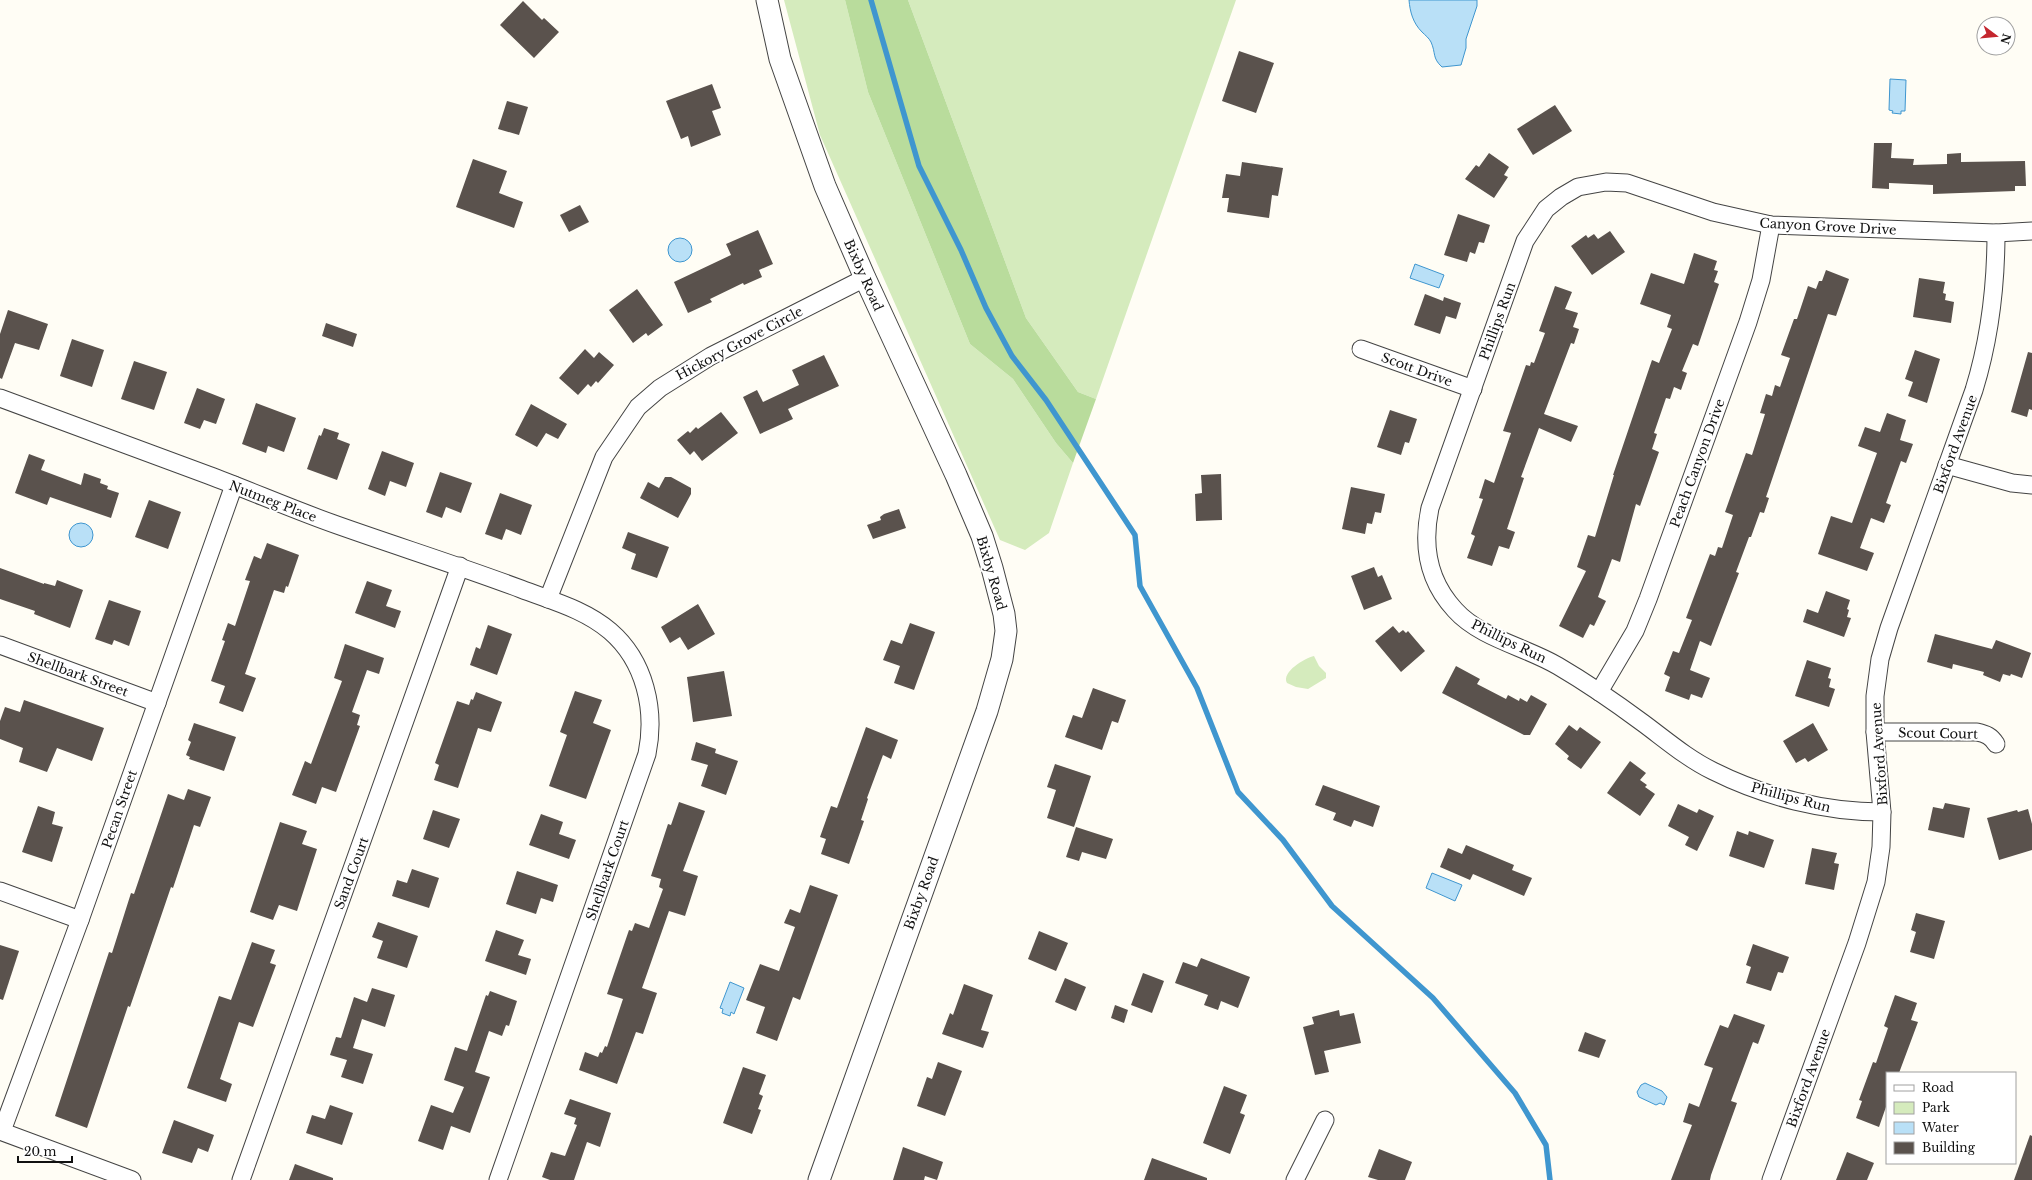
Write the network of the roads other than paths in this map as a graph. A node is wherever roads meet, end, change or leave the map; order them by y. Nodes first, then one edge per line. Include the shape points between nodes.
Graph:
1 (767, 0) edge
2 (1606, 182) joint
3 (1771, 225) junction
4 (2032, 231) edge
5 (1996, 233) junction
6 (865, 278) junction
7 (1361, 349) dead end
8 (1473, 389) junction
9 (0, 398) edge
10 (1947, 464) junction
11 (234, 485) junction
12 (2032, 485) edge
13 (460, 566) junction
14 (548, 599) junction
15 (0, 645) edge
16 (1599, 692) junction
17 (157, 703) junction
18 (1875, 732) junction
19 (1996, 744) dead end
20 (1882, 812) junction
21 (0, 891) edge
22 (80, 920) junction
23 (1325, 1120) dead end
24 (1, 1131) edge
25 (132, 1180) edge
26 (241, 1180) edge
27 (498, 1180) edge
28 (819, 1180) edge
29 (1296, 1180) edge
30 (1771, 1180) edge

1 - 6 street, Bixby Road via 780,59 808,142
2 - 3 street, Canyon Grove Drive via 1627,184 1713,212
2 - 8 street, Phillips Run via 1578,188 1561,196 1535,223 1525,241
3 - 5 street, Canyon Grove Drive
3 - 16 street, Peach Canyon Drive via 1761,280 1748,322 1648,599 1635,631
4 - 5 street, Canyon Grove Drive
5 - 10 street, Bixford Avenue via 1995,287 1986,346 1974,390
6 - 14 street, Hickory Grove Circle via 694,365 660,388 638,408 604,457
6 - 28 street, Bixby Road via 982,536 1001,599 1005,638 1002,659 987,711
7 - 8 street, Scott Drive
8 - 16 street, Phillips Run via 1430,508 1426,545 1435,579 1453,609 1462,617 1481,630 1558,665
9 - 11 street, Nutmeg Place
10 - 12 street via 2012,483
10 - 18 street, Bixford Avenue via 1880,659 1875,696
11 - 13 street, Nutmeg Place via 336,525
11 - 17 street, Pecan Street
13 - 14 street, Nutmeg Place
13 - 26 street, Sand Court
14 - 27 street, Shellbark Court via 586,615 622,644 644,682 651,721 650,740 644,767
15 - 17 street, Shellbark Street
16 - 20 street, Phillips Run via 1681,751 1713,771 1741,783 1821,807 1852,812
17 - 22 street, Pecan Street
18 - 19 street, Scout Court via 1977,732 1987,734
18 - 20 street, Bixford Avenue
20 - 30 street, Bixford Avenue via 1880,860 1870,904
21 - 22 street
22 - 24 street, Pecan Street
23 - 29 street
24 - 25 street

